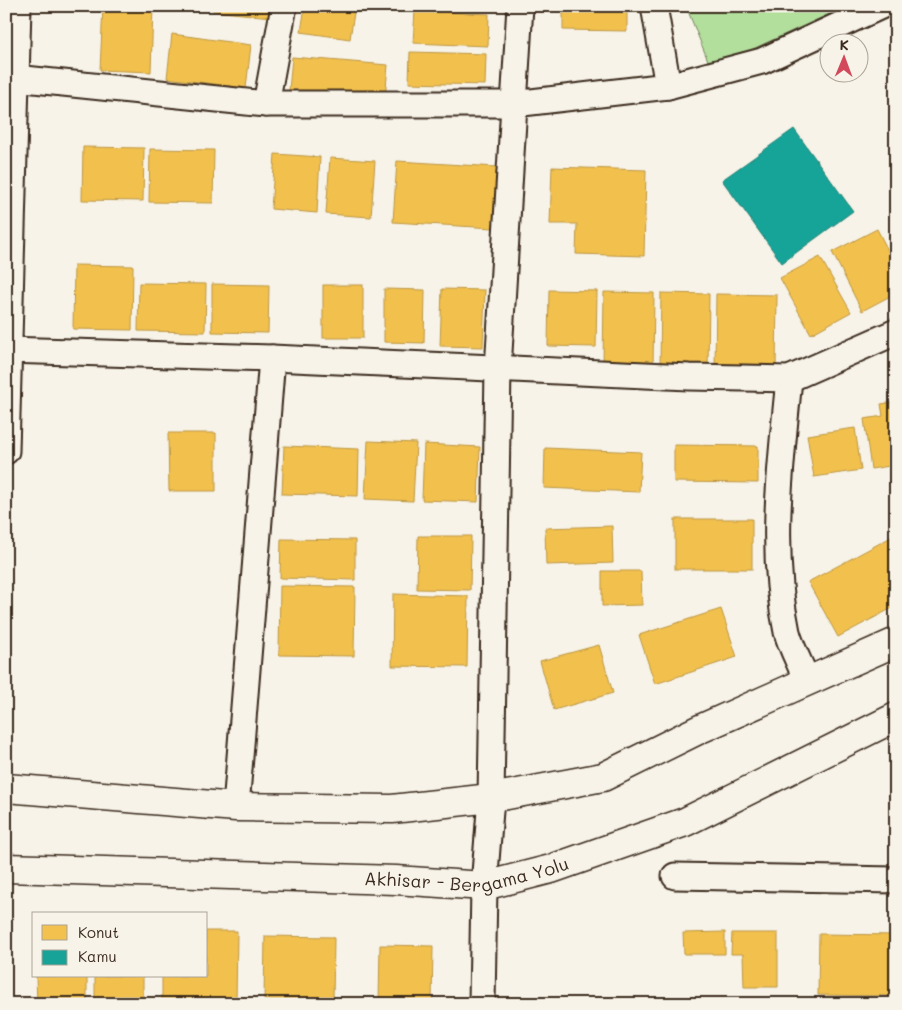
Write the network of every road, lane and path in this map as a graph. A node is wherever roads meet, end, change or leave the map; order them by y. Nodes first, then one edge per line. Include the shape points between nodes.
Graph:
1 (18, 6) edge
2 (284, 6) edge
3 (520, 6) edge
4 (654, 6) edge
5 (882, 6) edge
6 (15, 78) junction
7 (668, 86) junction
8 (266, 104) junction
9 (514, 104) junction
10 (896, 332) edge
11 (7, 350) edge
12 (272, 358) junction
13 (498, 369) junction
14 (789, 379) junction
15 (6, 451) edge
16 (896, 642) edge
17 (807, 681) junction
18 (896, 716) edge
19 (6, 788) edge
20 (491, 798) junction
21 (236, 807) junction
22 (6, 868) edge
23 (675, 876) dead end
24 (896, 880) edge
25 (484, 886) junction
26 (482, 1004) edge

1 - 6 street
2 - 8 street
3 - 9 street
4 - 7 street
5 - 7 street via 762,61
6 - 8 street
6 - 11 street
7 - 9 street
8 - 9 street
9 - 13 street
10 - 14 street
11 - 12 street
11 - 15 street
12 - 13 street
12 - 21 street
13 - 14 street
13 - 20 street
14 - 17 street via 776,514 779,568 787,634
16 - 17 main road
17 - 20 main road via 603,777
18 - 25 main road, Akhisar - Bergama Yolu via 685,822 552,869
19 - 21 main road
20 - 21 main road via 392,809
20 - 25 street
22 - 25 main road, Akhisar - Bergama Yolu via 396,880
23 - 24 street
25 - 26 street

